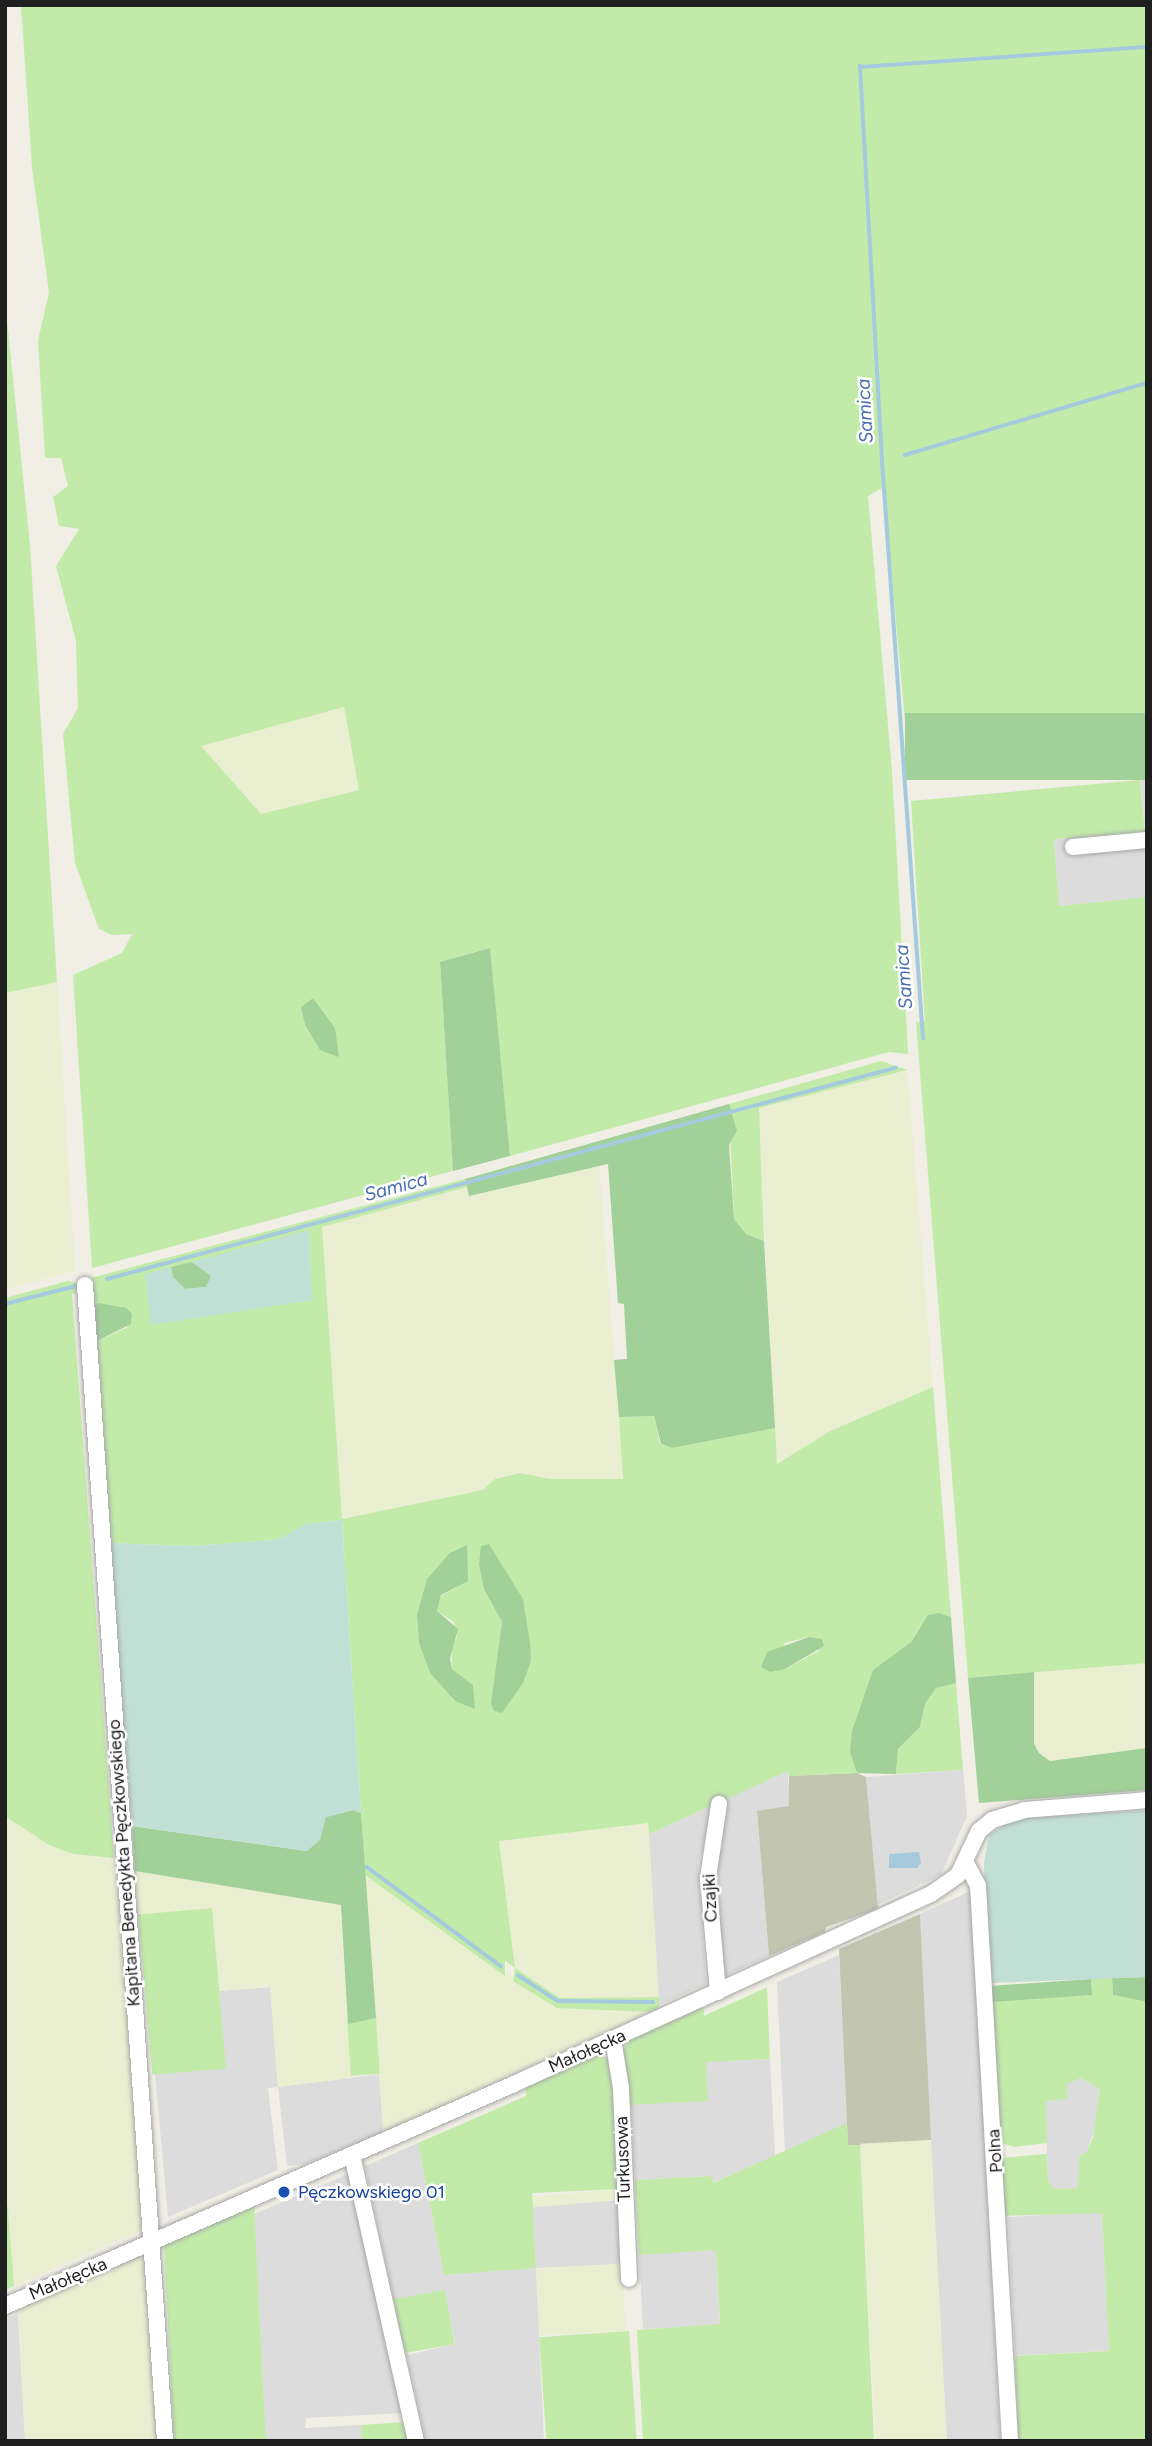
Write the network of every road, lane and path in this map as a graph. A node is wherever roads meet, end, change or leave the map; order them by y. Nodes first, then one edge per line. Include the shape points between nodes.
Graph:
1 (1147, 840) edge
2 (1073, 847) dead end
3 (85, 1285) dead end
4 (1147, 1800) edge
5 (719, 1804) dead end
6 (966, 1863) junction
7 (718, 1992) junction
8 (613, 2039) junction
9 (352, 2155) junction
10 (154, 2241) junction
11 (629, 2279) dead end
12 (5, 2306) edge
13 (165, 2441) edge
14 (416, 2441) edge
15 (1010, 2441) edge

1 - 2 street
3 - 10 street, Kapitana Benedykta Pęczkowskiego
4 - 6 street, Małołęcka via 1024,1810 1002,1816 979,1831
5 - 7 street, Czajki via 708,1878
6 - 7 street, Małołęcka via 953,1881 930,1894
6 - 15 street, Polna via 978,1886
7 - 8 street, Małołęcka
8 - 9 street, Małołęcka
8 - 11 street, Turkusowa via 621,2088
9 - 10 street, Małołęcka
9 - 14 street
10 - 12 street, Małołęcka
10 - 13 street, Kapitana Benedykta Pęczkowskiego

